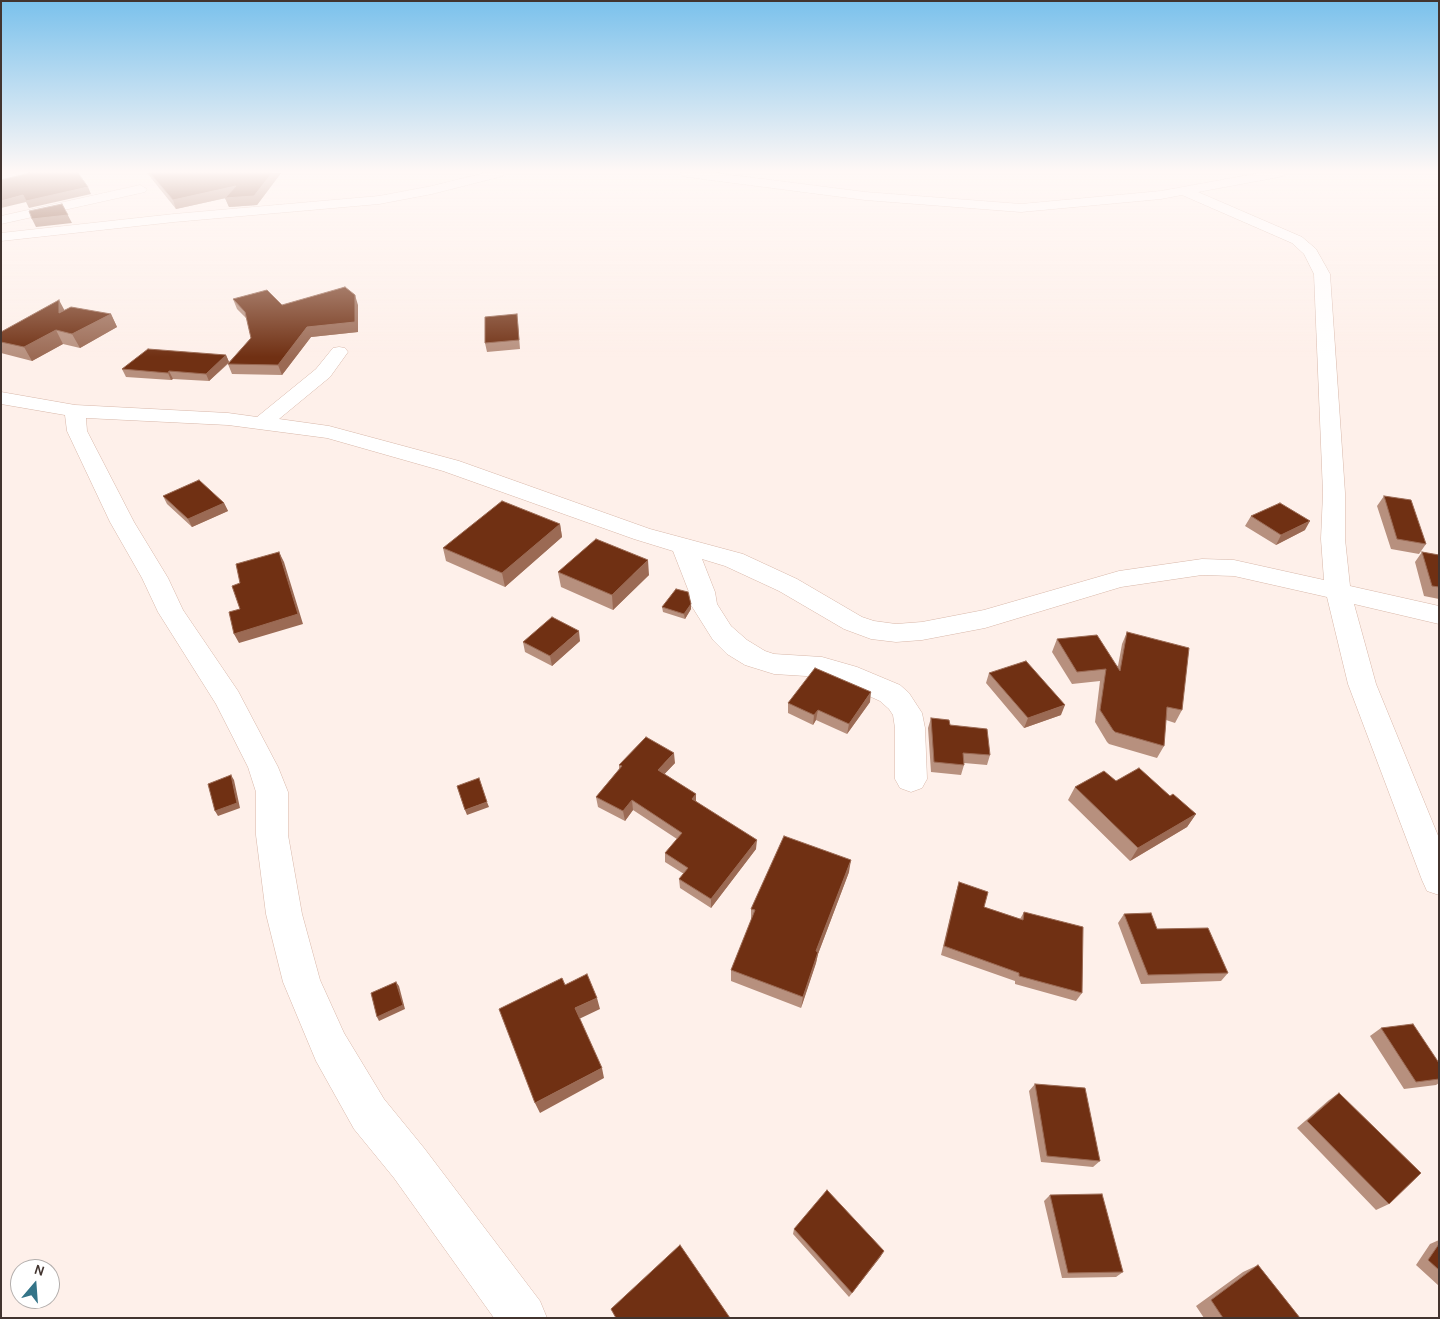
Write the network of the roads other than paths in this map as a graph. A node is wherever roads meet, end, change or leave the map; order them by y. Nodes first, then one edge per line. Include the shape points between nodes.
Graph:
1 (23, 235) edge
2 (1284, 235) edge
3 (1, 237) edge
4 (339, 352) dead end
5 (1, 398) edge
6 (75, 411) junction
7 (262, 423) junction
8 (682, 544) junction
9 (1338, 591) junction
10 (1439, 615) edge
11 (910, 779) dead end
12 (1439, 880) edge
13 (523, 1318) edge

1 - 3 street
2 - 9 street via 1311,252 1322,274
4 - 7 street via 323,373
5 - 6 street
6 - 7 street
6 - 13 street via 77,432 122,522 156,578 171,612 228,699 263,767 272,792 272,835 284,914 302,982 330,1048 369,1114
7 - 8 street via 329,432 451,466 642,534
8 - 9 street via 757,569 853,623 896,634 985,619 1119,579 1202,567 1234,568
8 - 11 street via 692,563 704,605 722,633 737,647 774,664 822,667 847,674 890,693 900,701 910,728
9 - 10 street
9 - 12 street via 1362,684

